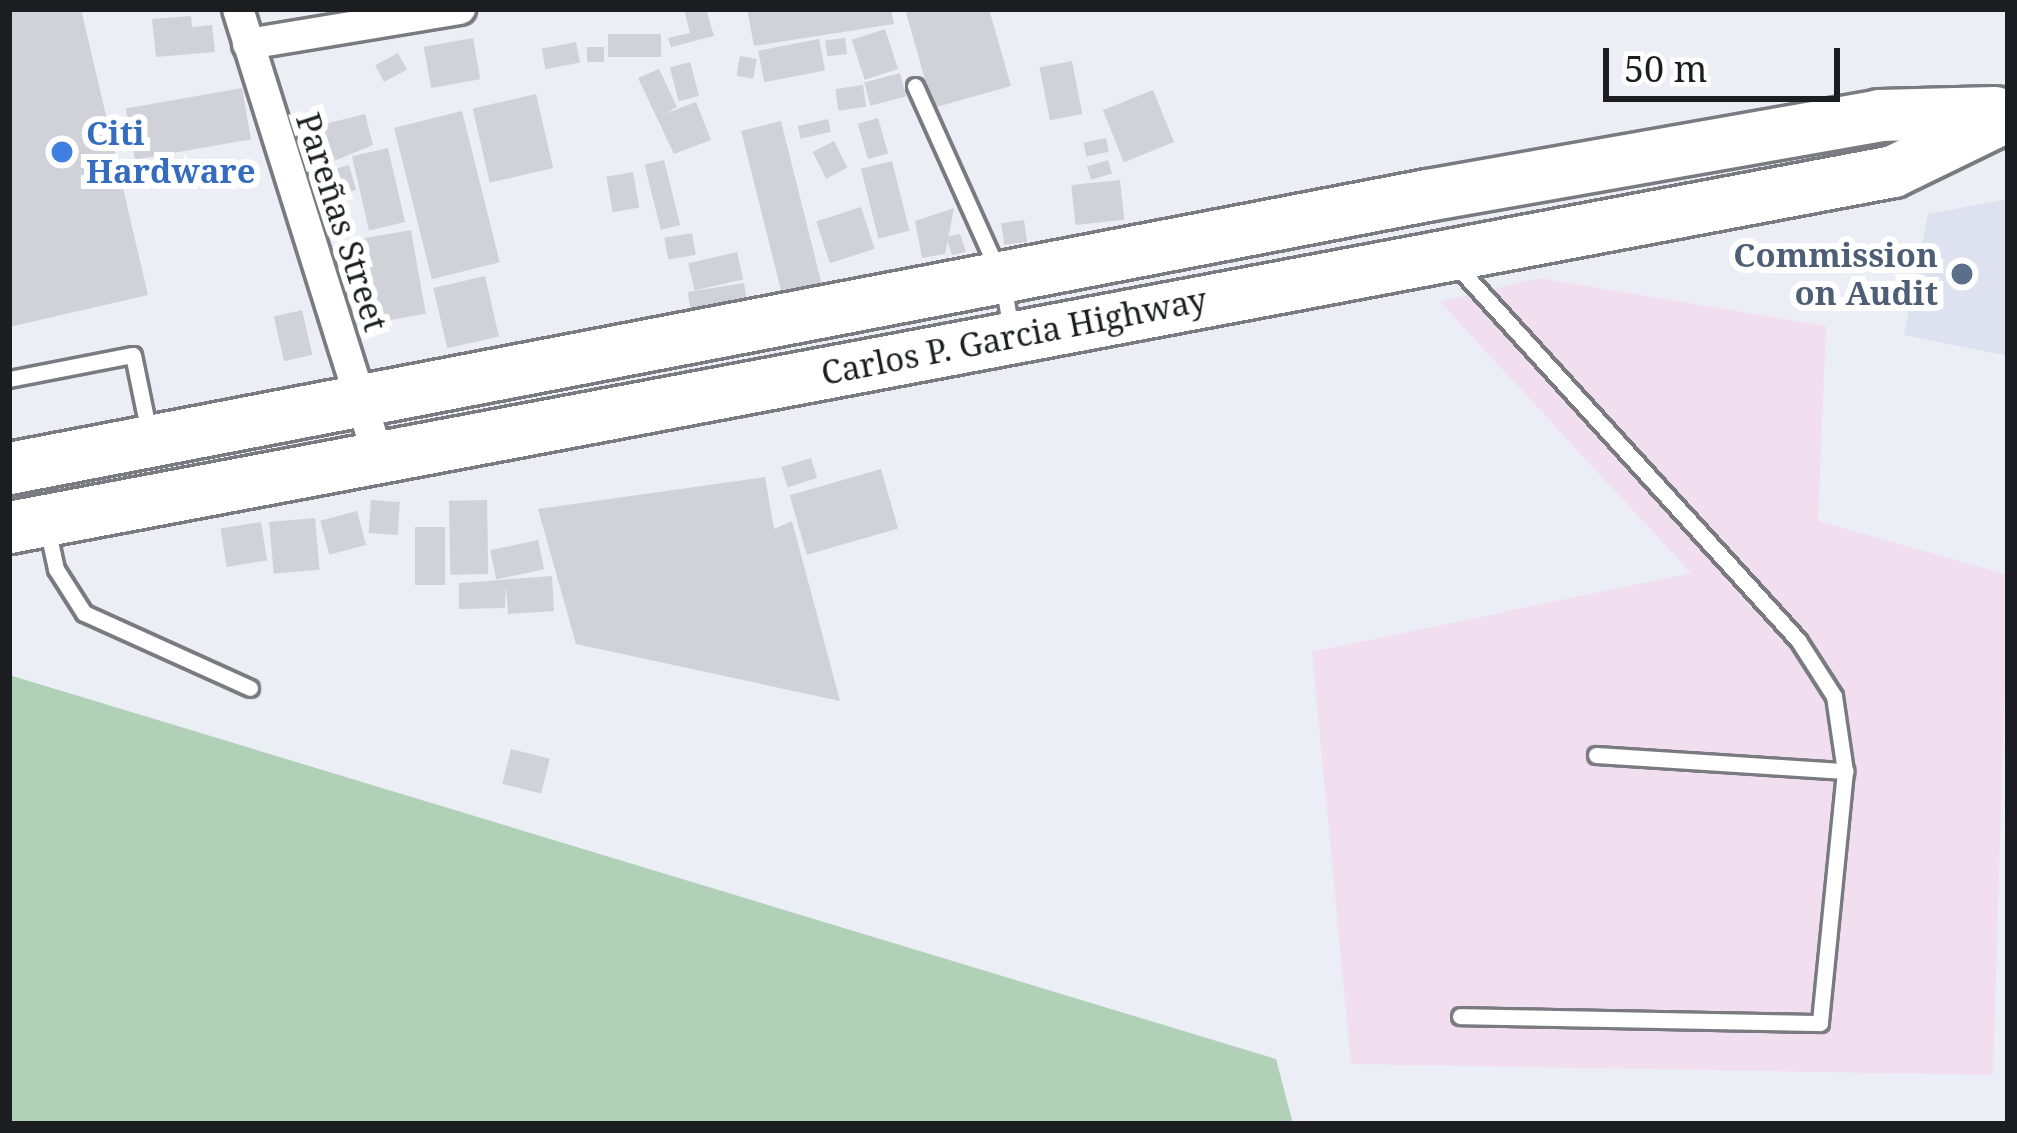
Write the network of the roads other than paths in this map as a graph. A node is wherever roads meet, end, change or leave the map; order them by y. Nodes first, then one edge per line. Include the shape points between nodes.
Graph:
1 (238, 9) edge
2 (460, 9) edge
3 (248, 44) junction
4 (916, 86) dead end
5 (2008, 113) edge
6 (1445, 255) junction
7 (1003, 282) junction
8 (755, 325) junction
9 (1012, 334) junction
10 (598, 355) junction
11 (9, 379) edge
12 (767, 383) junction
13 (361, 401) junction
14 (610, 413) junction
15 (150, 441) junction
16 (378, 457) junction
17 (9, 469) edge
18 (27, 524) edge
19 (250, 688) dead end
20 (1596, 754) dead end
21 (1845, 771) junction
22 (1460, 1016) dead end

1 - 3 street, Pareñas Street
2 - 3 street
3 - 13 street, Pareñas Street
4 - 7 lane
5 - 6 highway, Carlos P. Garcia Highway via 1893,170
5 - 7 highway, Carlos P. Garcia Highway via 1879,115
6 - 9 highway, Carlos P. Garcia Highway
6 - 21 lane via 1798,640 1834,696
7 - 8 highway, Carlos P. Garcia Highway
7 - 9 lane
8 - 10 highway, Carlos P. Garcia Highway
8 - 12 highway
9 - 12 highway, Carlos P. Garcia Highway
10 - 13 highway, Carlos P. Garcia Highway
10 - 14 highway
11 - 15 lane via 133,355
12 - 14 highway, Carlos P. Garcia Highway
13 - 15 highway, Carlos P. Garcia Highway
13 - 16 street, Pareñas Street
14 - 16 highway, Carlos P. Garcia Highway
15 - 17 highway, Carlos P. Garcia Highway
16 - 18 highway, Carlos P. Garcia Highway
18 - 19 lane via 84,613
20 - 21 lane
21 - 22 lane via 1820,1023

